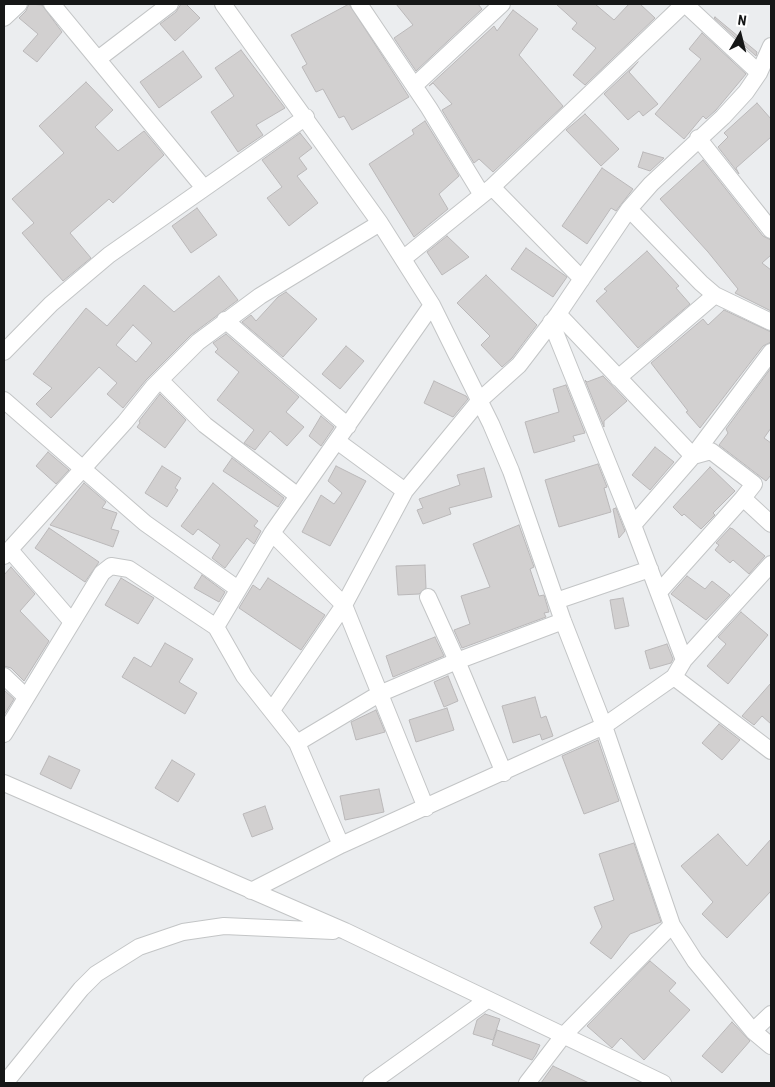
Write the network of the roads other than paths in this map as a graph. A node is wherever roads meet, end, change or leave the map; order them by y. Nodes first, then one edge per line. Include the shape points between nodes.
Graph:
1 (19, 4) edge
2 (52, 4) edge
3 (170, 4) edge
4 (223, 4) edge
5 (359, 4) edge
6 (502, 4) edge
7 (685, 4) edge
8 (4, 18) edge
9 (771, 46) edge
10 (98, 59) junction
11 (759, 72) junction
12 (414, 86) junction
13 (306, 117) junction
14 (698, 138) junction
15 (204, 188) junction
16 (487, 191) junction
17 (629, 209) junction
18 (380, 223) junction
19 (771, 230) edge
20 (404, 258) junction
21 (582, 279) junction
22 (715, 295) junction
23 (432, 305) junction
24 (555, 318) junction
25 (225, 320) junction
26 (771, 322) edge
27 (4, 352) edge
28 (771, 352) edge
29 (618, 378) junction
30 (160, 380) junction
31 (4, 400) edge
32 (480, 400) junction
33 (348, 426) junction
34 (337, 441) junction
35 (693, 456) junction
36 (82, 470) junction
37 (405, 491) junction
38 (298, 496) junction
39 (742, 498) junction
40 (771, 524) edge
41 (633, 525) junction
42 (272, 533) junction
43 (7, 553) edge
44 (771, 564) edge
45 (650, 569) junction
46 (238, 589) junction
47 (659, 592) junction
48 (428, 597) dead end
49 (556, 602) junction
50 (344, 605) junction
51 (563, 621) junction
52 (72, 622) junction
53 (216, 627) junction
54 (684, 660) junction
55 (457, 661) junction
56 (4, 676) edge
57 (674, 677) junction
58 (379, 694) junction
59 (26, 697) junction
60 (272, 710) junction
61 (604, 726) junction
62 (4, 734) edge
63 (298, 743) junction
64 (771, 751) edge
65 (504, 773) junction
66 (4, 782) edge
67 (426, 808) junction
68 (341, 845) junction
69 (251, 891) junction
70 (672, 925) junction
71 (345, 931) junction
72 (487, 1000) junction
73 (771, 1014) edge
74 (753, 1031) junction
75 (563, 1036) junction
76 (771, 1046) edge
77 (5, 1083) edge
78 (371, 1083) edge
79 (527, 1083) edge
80 (662, 1083) edge

1 - 8 street
2 - 10 street
3 - 10 street
4 - 13 street
5 - 12 street
6 - 12 street
7 - 11 street
7 - 16 street
9 - 11 street
10 - 15 street
11 - 14 street via 735,104
12 - 16 street
13 - 15 street
13 - 18 street
14 - 17 street
14 - 19 street
15 - 27 street via 68,288
16 - 20 street
16 - 21 street
17 - 21 street
17 - 22 street
18 - 20 street
18 - 25 street
20 - 23 street
21 - 24 street
22 - 26 street
22 - 29 street
23 - 32 street
23 - 33 street
24 - 29 street
24 - 32 street via 519,365
24 - 41 street
25 - 30 street via 179,359
25 - 33 street
28 - 35 street
29 - 35 street
30 - 36 street
30 - 38 street via 205,425
31 - 36 street
32 - 37 street
32 - 49 street via 510,471
33 - 34 street
34 - 37 street
34 - 38 street
35 - 39 street via 710,451 754,484
35 - 41 street
36 - 43 street
36 - 46 street via 145,523
37 - 50 street
38 - 42 street
39 - 40 street
39 - 47 street
41 - 45 street
42 - 46 street
42 - 50 street
43 - 52 street
44 - 54 street
45 - 47 street
45 - 49 street
46 - 53 street
47 - 54 street
48 - 55 street
49 - 51 street
50 - 58 street
50 - 60 street
51 - 55 street
51 - 61 street
52 - 53 street via 102,573 106,568 115,566 135,571
52 - 59 street
53 - 60 street via 244,676
54 - 57 street
55 - 58 street
55 - 65 street
56 - 59 street
57 - 61 street
57 - 64 street
58 - 63 street
58 - 67 street
59 - 62 street
60 - 63 street
61 - 65 street
61 - 70 street
63 - 68 street
65 - 67 street
66 - 69 street
67 - 68 street
68 - 69 street
69 - 71 street
70 - 74 street via 695,961
70 - 75 street
71 - 72 street
71 - 77 street via 224,926 183,932 139,947 103,969 81,989
72 - 75 street
72 - 78 street
73 - 74 street
74 - 76 street
75 - 79 street
75 - 80 street

